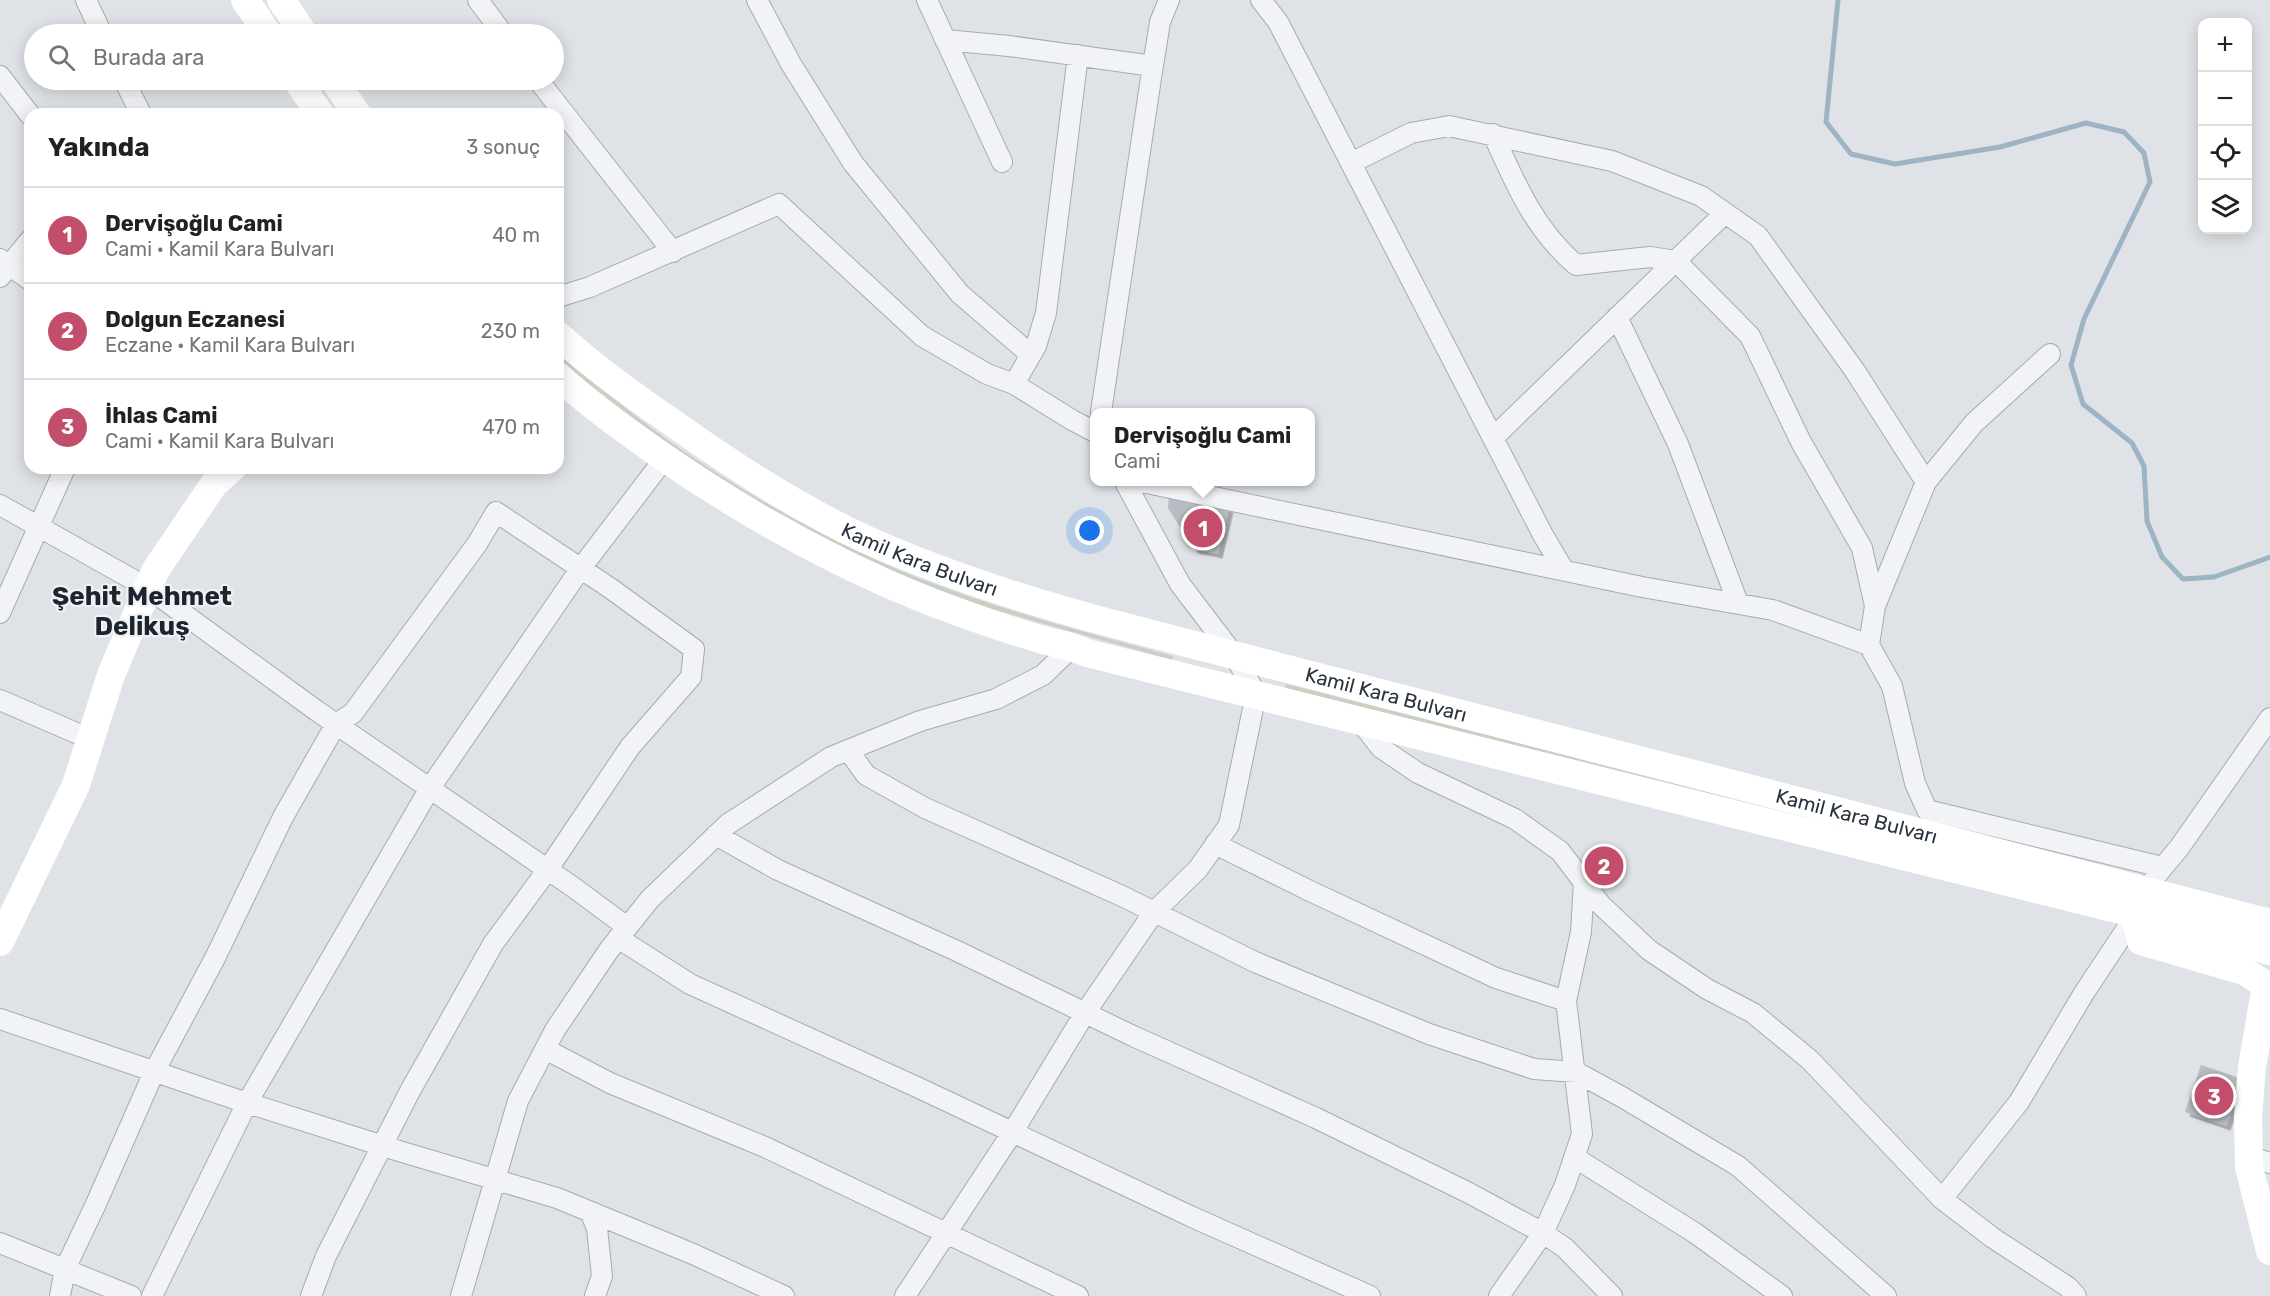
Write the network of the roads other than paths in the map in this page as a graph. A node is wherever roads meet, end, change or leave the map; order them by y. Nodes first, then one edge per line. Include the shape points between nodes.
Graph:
1 (86, 0) edge
2 (245, 0) edge
3 (281, 0) edge
4 (478, 0) edge
5 (757, 0) edge
6 (927, 0) edge
7 (1169, 0) edge
8 (1261, 0) edge
9 (97, 24) edge
10 (261, 24) edge
11 (297, 24) edge
12 (496, 24) edge
13 (945, 40) junction
14 (1078, 56) junction
15 (1153, 66) junction
16 (0, 76) edge
17 (129, 90) edge
18 (304, 90) edge
19 (341, 90) edge
20 (546, 90) edge
21 (25, 108) edge
22 (138, 108) edge
23 (316, 108) edge
24 (353, 108) edge
25 (560, 108) edge
26 (564, 113) edge
27 (1493, 134) junction
28 (1002, 162) dead end
29 (1351, 164) junction
30 (1725, 213) junction
31 (24, 246) edge
32 (673, 252) junction
33 (1676, 261) junction
34 (3, 267) edge
35 (24, 277) edge
36 (564, 295) edge
37 (1617, 317) junction
38 (564, 340) edge
39 (1030, 354) junction
40 (2050, 354) dead end
41 (564, 381) edge
42 (1014, 384) junction
43 (1102, 408) edge
44 (1090, 430) edge
45 (1493, 438) junction
46 (665, 458) junction
47 (62, 474) edge
48 (225, 474) edge
49 (1926, 482) junction
50 (1127, 486) edge
51 (1161, 486) edge
52 (0, 505) edge
53 (39, 527) junction
54 (581, 568) junction
55 (1563, 569) junction
56 (148, 588) junction
57 (1738, 603) junction
58 (1875, 606) junction
59 (0, 613) edge
60 (1869, 645) junction
61 (1073, 646) junction
62 (1234, 655) junction
63 (1256, 694) junction
64 (0, 700) edge
65 (2270, 718) edge
66 (1360, 721) junction
67 (336, 724) junction
68 (90, 739) junction
69 (848, 750) junction
70 (430, 788) junction
71 (716, 836) junction
72 (1215, 844) junction
73 (548, 869) junction
74 (1584, 882) junction
75 (2150, 888) junction
76 (1154, 912) junction
77 (2270, 923) edge
78 (2, 932) edge
79 (623, 933) junction
80 (2270, 951) edge
81 (1566, 1001) junction
82 (1085, 1013) junction
83 (0, 1019) edge
84 (545, 1049) junction
85 (154, 1072) junction
86 (1576, 1072) junction
87 (247, 1103) junction
88 (1011, 1133) junction
89 (383, 1146) junction
90 (1574, 1157) junction
91 (2259, 1160) edge
92 (496, 1180) junction
93 (1942, 1199) junction
94 (590, 1212) junction
95 (1543, 1233) junction
96 (946, 1234) junction
97 (0, 1243) edge
98 (2270, 1251) edge
99 (65, 1269) junction
100 (60, 1296) edge
101 (131, 1296) edge
102 (152, 1296) edge
103 (311, 1296) edge
104 (461, 1296) edge
105 (595, 1296) edge
106 (784, 1296) edge
107 (905, 1296) edge
108 (1078, 1296) edge
109 (1370, 1296) edge
110 (1499, 1296) edge
111 (1612, 1296) edge
112 (1782, 1296) edge
113 (1886, 1296) edge
114 (2076, 1296) edge

1 - 9 street
2 - 10 main road
3 - 11 main road
4 - 12 street
5 - 39 street via 791,64 853,163 960,294
6 - 13 street
7 - 15 street via 1160,22
8 - 29 street via 1278,22
13 - 14 street
13 - 28 street
14 - 15 street
14 - 39 street via 1046,314
15 - 43 street
16 - 21 street
17 - 22 street
18 - 23 main road
19 - 24 main road
20 - 25 street
26 - 32 street
27 - 29 street via 1449,126 1411,133
27 - 30 street via 1612,161 1701,196
27 - 33 street via 1527,208 1576,265 1650,257
29 - 45 street
30 - 33 street
30 - 49 street via 1758,236 1856,371
31 - 34 street
32 - 36 street
32 - 42 street via 780,204 922,336 987,374
33 - 37 street
33 - 58 street via 1750,336 1801,442 1862,548
34 - 35 street
37 - 45 street
37 - 57 street via 1678,444
38 - 62 main road, Kamil Kara Bulvarı via 600,371 700,442 789,499 864,538 1005,593
39 - 42 street
40 - 49 street via 1974,423
41 - 46 main road, Kamil Kara Bulvarı
42 - 44 street
45 - 55 street
46 - 54 street
46 - 61 main road, Kamil Kara Bulvarı via 761,519 861,571 958,612
47 - 53 street
48 - 56 main road via 214,484 155,571
49 - 58 street
50 - 62 street via 1180,584
51 - 55 street
52 - 53 street
53 - 56 street
53 - 59 street
54 - 67 street via 496,512 354,713
54 - 70 street
54 - 73 street via 694,649 691,677 630,747
55 - 57 street
56 - 67 street
56 - 68 main road via 111,675
57 - 60 street via 1773,610
58 - 60 street
60 - 75 street via 1892,686 1915,783 1927,810
61 - 63 main road, Kamil Kara Bulvarı
61 - 69 street via 1042,675 996,699 920,721
62 - 63 street
62 - 75 main road, Kamil Kara Bulvarı
63 - 66 main road, Kamil Kara Bulvarı
63 - 72 street via 1229,825
64 - 68 street
65 - 75 street
66 - 74 street via 1381,748 1418,773 1515,819 1560,851
66 - 75 main road, Kamil Kara Bulvarı via 2124,911
67 - 70 street
67 - 85 street via 283,818
68 - 78 main road via 76,785
69 - 71 street via 728,824
69 - 76 street via 866,775 925,808
70 - 73 street
70 - 87 street
71 - 79 street via 650,899
71 - 82 street via 778,870
72 - 76 street via 1198,869
72 - 81 street via 1496,978
73 - 79 street
73 - 89 street via 493,944
74 - 81 street via 1581,932
74 - 93 street via 1601,905 1649,950 1707,989 1753,1013 1810,1060
75 - 77 main road, Kamil Kara Bulvarı
75 - 80 main road, Kamil Kara Bulvarı
75 - 91 main road via 2141,941 2244,971 2266,985 2248,1117
75 - 93 street via 2019,1102
76 - 82 street
76 - 86 street via 1255,962 1429,1034 1534,1069
79 - 84 street
79 - 88 street via 690,984
81 - 86 street
82 - 88 street
82 - 95 street via 1316,1118 1469,1192
83 - 85 street
84 - 92 street via 518,1101
84 - 96 street via 610,1083 765,1147
85 - 87 street
85 - 99 street
86 - 90 street via 1582,1134
86 - 113 street via 1738,1167
87 - 89 street
87 - 102 street
88 - 96 street
88 - 109 street
89 - 92 street
89 - 103 street via 326,1256
90 - 95 street
90 - 112 street via 1695,1233
91 - 98 main road via 2249,1167
92 - 94 street
92 - 104 street
93 - 114 street
94 - 105 street via 597,1228 602,1276
94 - 106 street
95 - 110 street
95 - 111 street via 1565,1248
96 - 107 street
96 - 108 street
97 - 99 street
99 - 100 street
99 - 101 street

